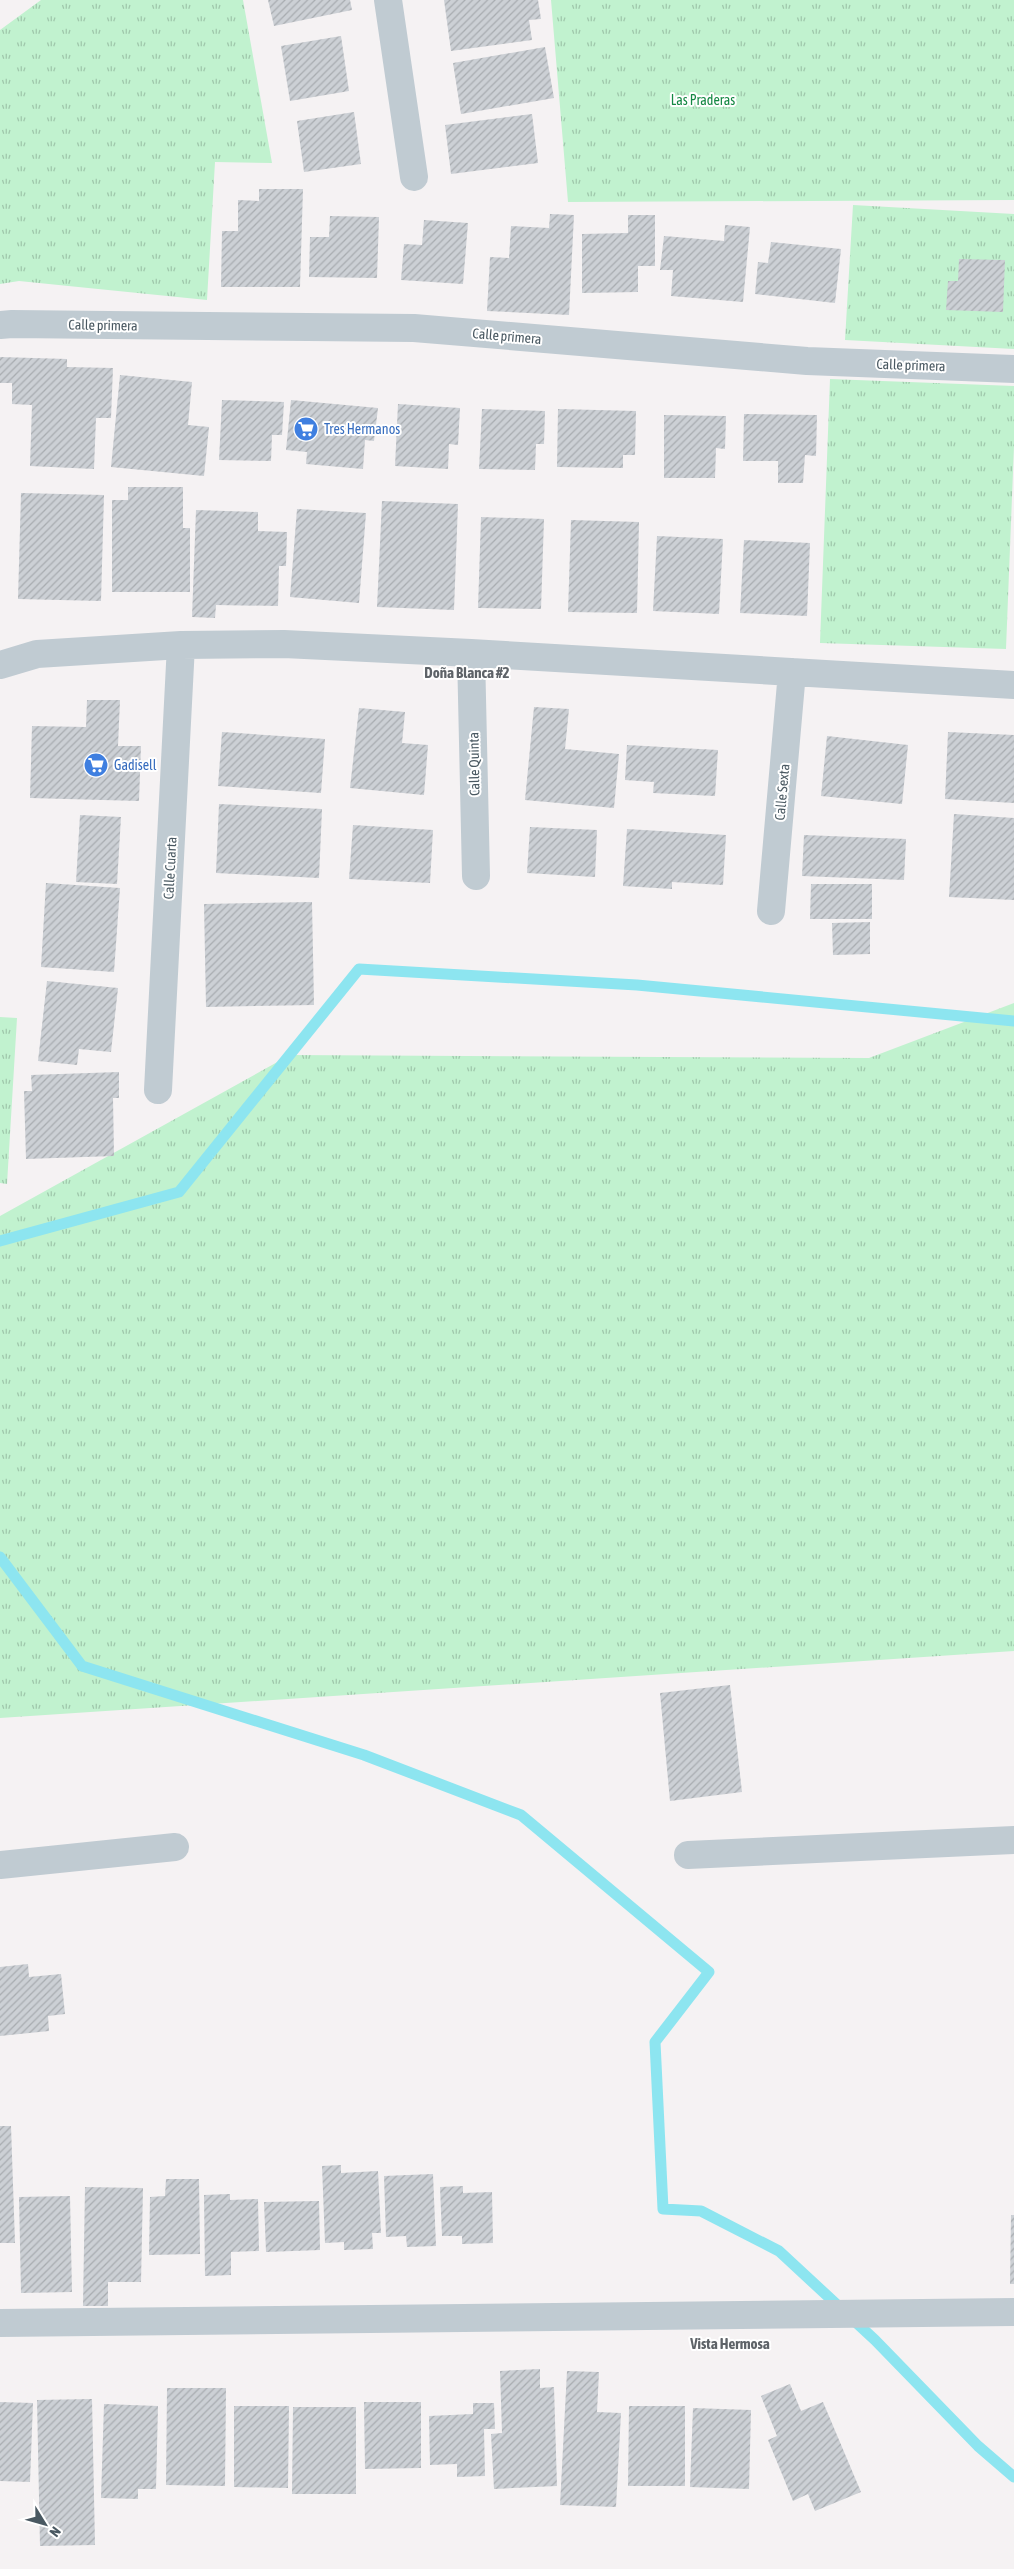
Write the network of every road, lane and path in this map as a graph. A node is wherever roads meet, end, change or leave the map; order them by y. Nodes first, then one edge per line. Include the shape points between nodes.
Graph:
1 (388, 0) edge
2 (414, 177) dead end
3 (0, 326) edge
4 (1014, 369) edge
5 (181, 645) junction
6 (471, 653) junction
7 (0, 665) edge
8 (792, 672) junction
9 (1014, 685) edge
10 (476, 876) dead end
11 (771, 911) dead end
12 (158, 1090) dead end
13 (1014, 1840) edge
14 (175, 1847) dead end
15 (688, 1855) dead end
16 (0, 1865) edge
17 (1014, 2312) edge
18 (0, 2323) edge

1 - 2 street
3 - 4 street, Calle primera via 414,328 807,361
5 - 6 street via 284,644
5 - 7 street via 37,654
5 - 12 street, Calle Cuarta
6 - 8 street
6 - 10 street, Calle Quinta
8 - 9 street
8 - 11 street, Calle Sexta
13 - 15 street
14 - 16 street
17 - 18 street

